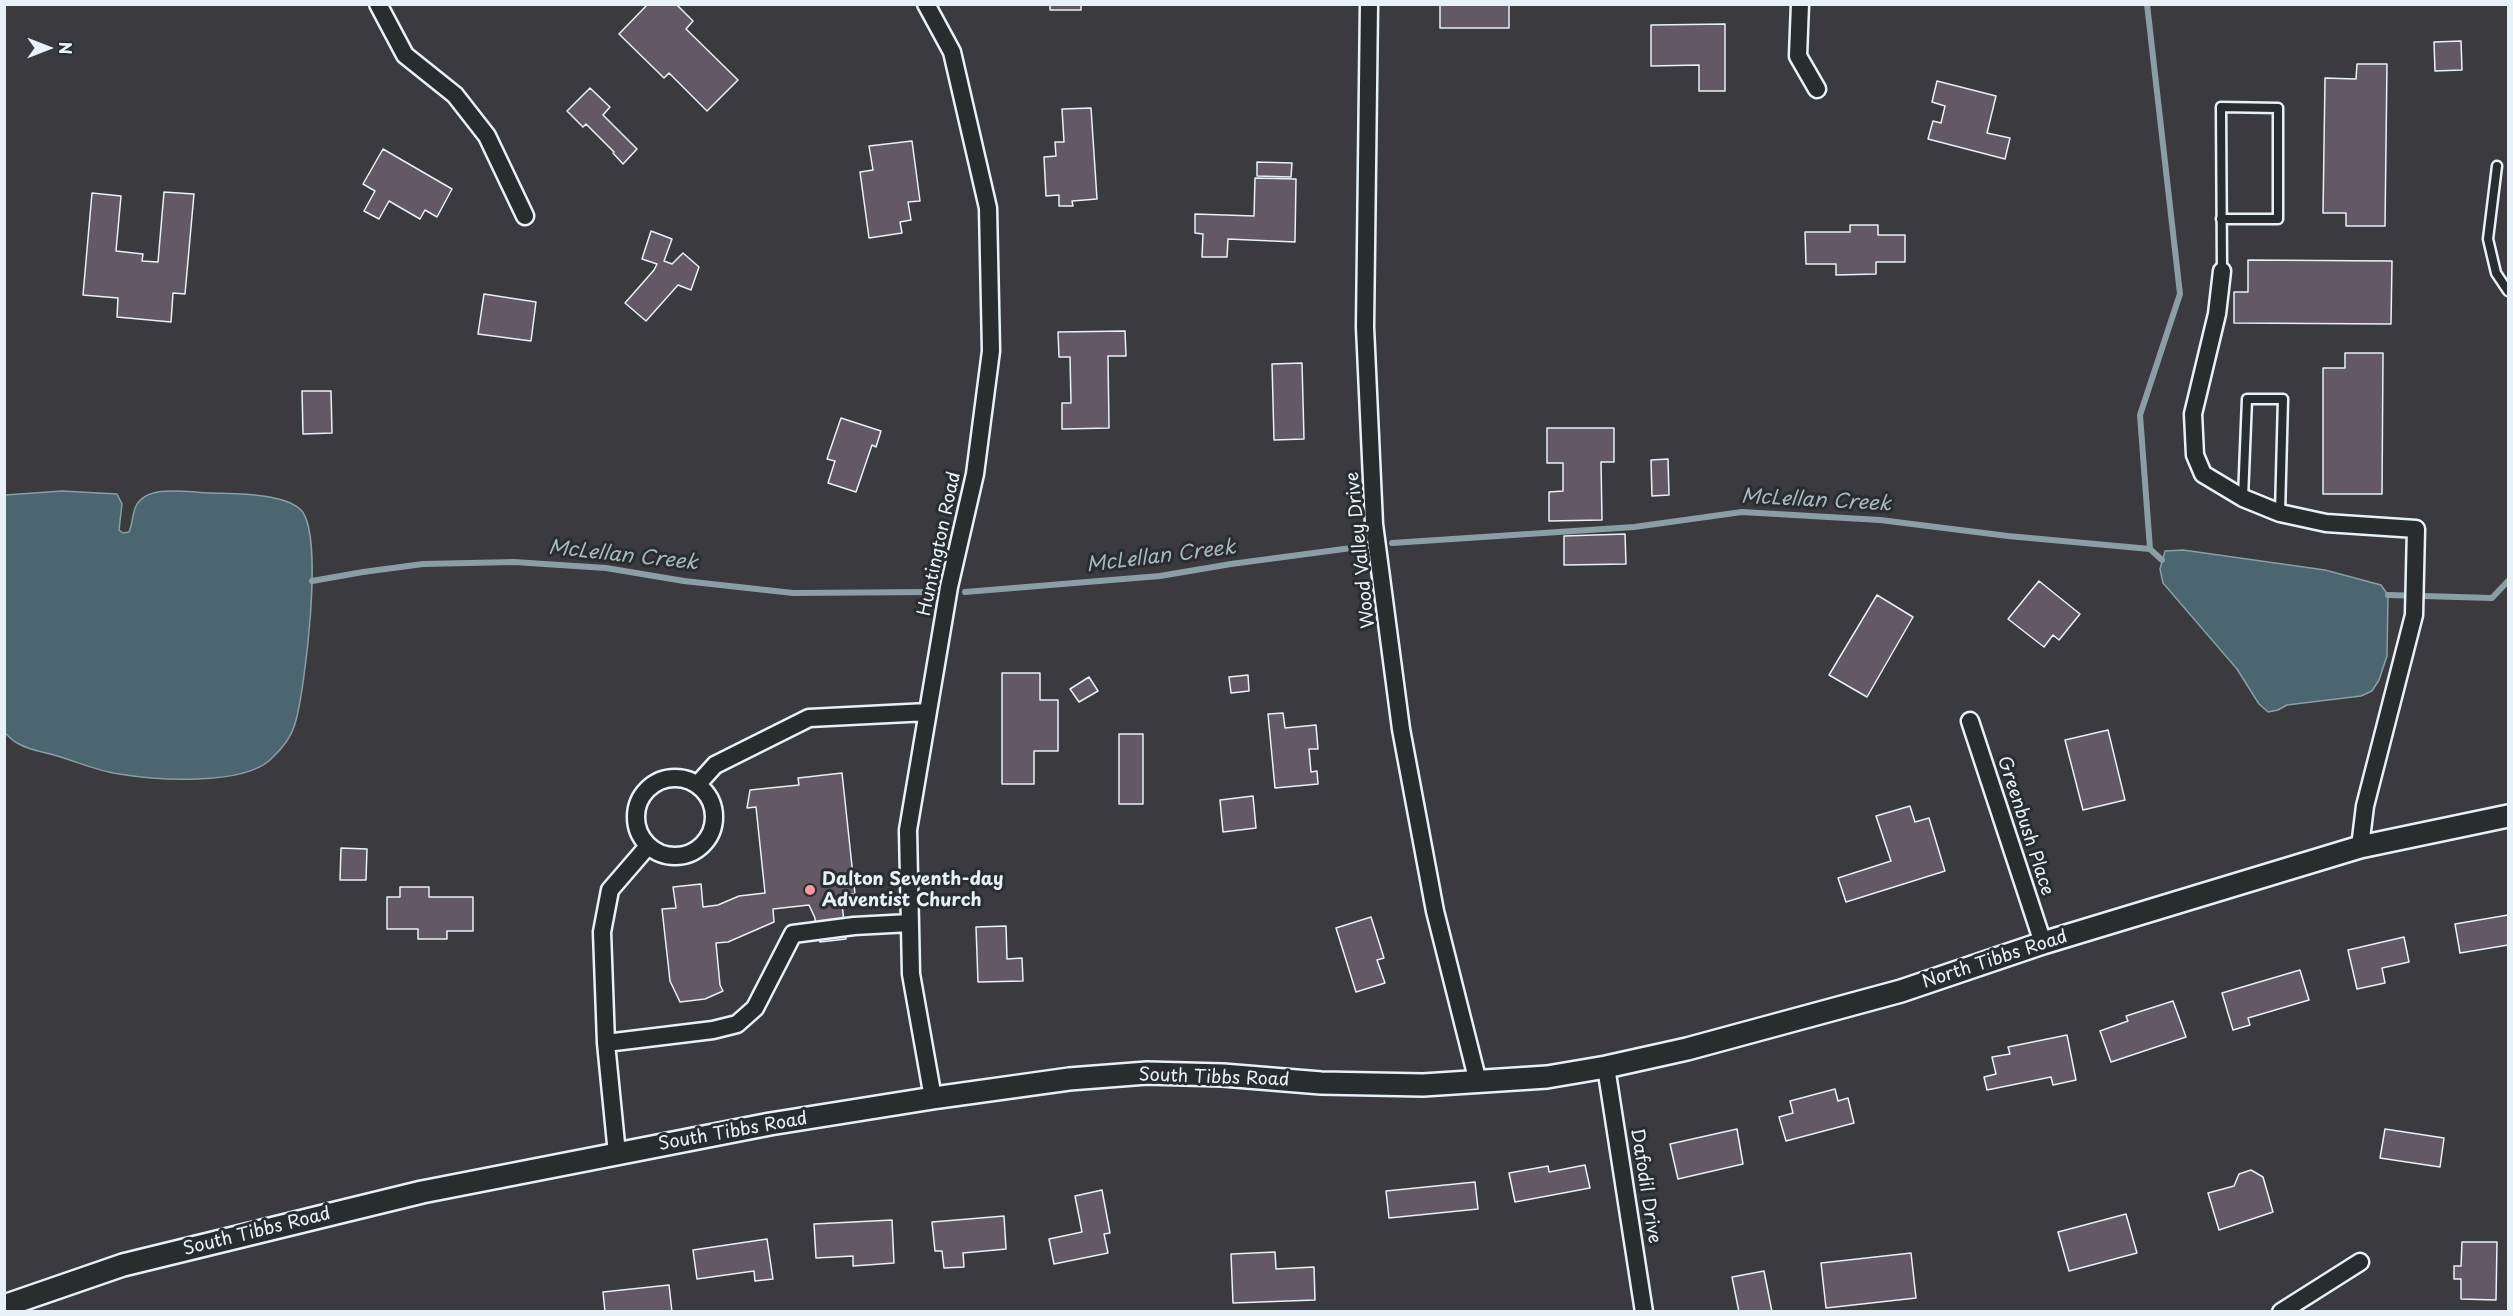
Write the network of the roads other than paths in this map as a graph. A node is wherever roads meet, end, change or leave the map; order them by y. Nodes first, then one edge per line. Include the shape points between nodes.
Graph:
1 (378, 4) edge
2 (926, 4) edge
3 (1369, 4) edge
4 (1800, 4) edge
5 (1817, 88) dead end
6 (2497, 166) dead end
7 (525, 216) dead end
8 (2221, 219) junction
9 (2222, 271) joint
10 (2508, 291) edge
11 (2243, 498) junction
12 (2280, 513) junction
13 (928, 712) junction
14 (1970, 721) dead end
15 (697, 785) junction
16 (2508, 816) edge
17 (648, 846) junction
18 (2360, 847) junction
19 (910, 923) junction
20 (2043, 943) junction
21 (606, 1043) junction
22 (1606, 1067) junction
23 (1478, 1082) junction
24 (933, 1098) junction
25 (617, 1154) junction
26 (2360, 1262) dead end
27 (4, 1306) edge
28 (1644, 1311) edge
29 (2280, 1311) edge

1 - 7 street via 405,55 455,95 487,136
2 - 13 street, Huntington Road via 952,52 988,208 991,351 975,474 949,587
3 - 23 street, Wood Valley Drive via 1365,327 1374,524 1403,740 1436,911
4 - 5 street via 1798,56
6 - 10 lane via 2488,239 2496,273
8 - 8 lane via 2221,107 2278,108 2278,219
8 - 9 lane
9 - 11 street via 2217,314 2193,414 2195,455 2203,474
11 - 12 street
11 - 12 lane via 2247,399 2283,399
12 - 18 street via 2326,523 2416,529 2414,615 2365,806
13 - 15 street via 809,718 715,765
13 - 19 street, Huntington Road via 908,830
14 - 20 street, Greenbush Place
15 - 17 street via 672,778 649,788 636,810 636,823
15 - 17 street via 712,805 712,831 706,842 684,856 658,853
16 - 18 street, North Tibbs Road
17 - 21 street via 610,890 602,932
18 - 20 street, North Tibbs Road
19 - 21 street via 794,934 755,1008 737,1024
19 - 24 street, Huntington Road via 911,974
20 - 22 street, North Tibbs Road via 1901,990 1687,1049
21 - 25 street
22 - 23 street, North Tibbs Road via 1547,1077
22 - 28 street, Dafodil Drive
23 - 24 street, South Tibbs Road via 1321,1083 1147,1073 1069,1079
24 - 25 street, South Tibbs Road
25 - 27 street, South Tibbs Road via 422,1192 134,1262
26 - 29 street

